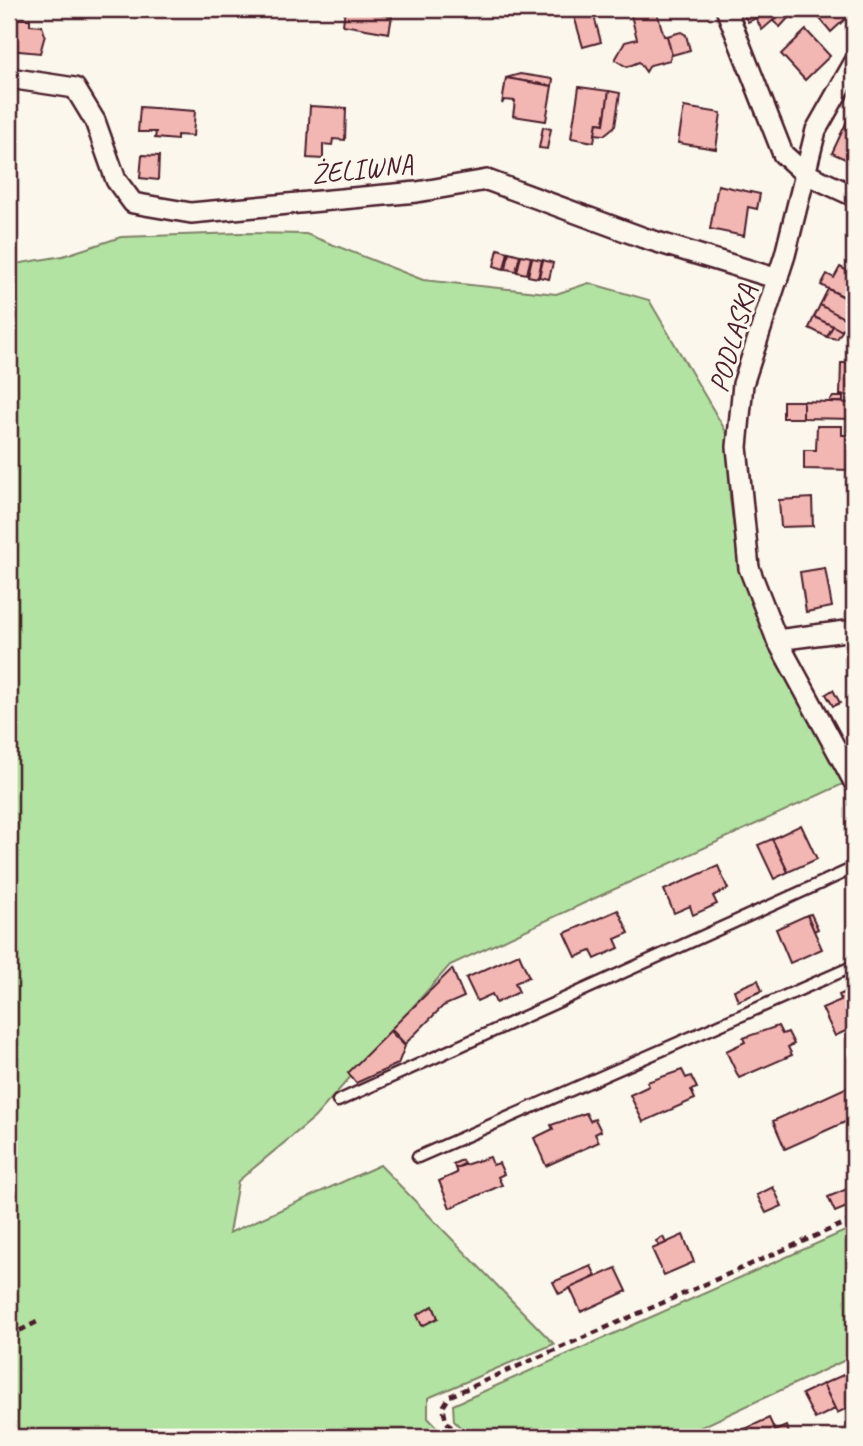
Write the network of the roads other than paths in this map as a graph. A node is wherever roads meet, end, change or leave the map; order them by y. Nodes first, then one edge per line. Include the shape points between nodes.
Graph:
1 (726, 9) edge
2 (854, 63) edge
3 (9, 78) edge
4 (804, 173) junction
5 (854, 196) edge
6 (778, 279) junction
7 (854, 631) edge
8 (777, 640) junction
9 (854, 782) edge
10 (854, 868) edge
11 (854, 966) edge
12 (338, 1101) dead end
13 (418, 1157) dead end

1 - 4 street via 783,154
2 - 4 street, PODLASKA via 816,131
3 - 6 street, ŻELIWNA via 75,88 95,121 116,180 133,203 191,213 417,192 487,180 644,238
4 - 5 street
4 - 6 street, PODLASKA
6 - 8 street, PODLASKA via 743,384 737,447 749,568
7 - 8 street
8 - 9 street, PODLASKA
10 - 12 lane
11 - 13 lane

